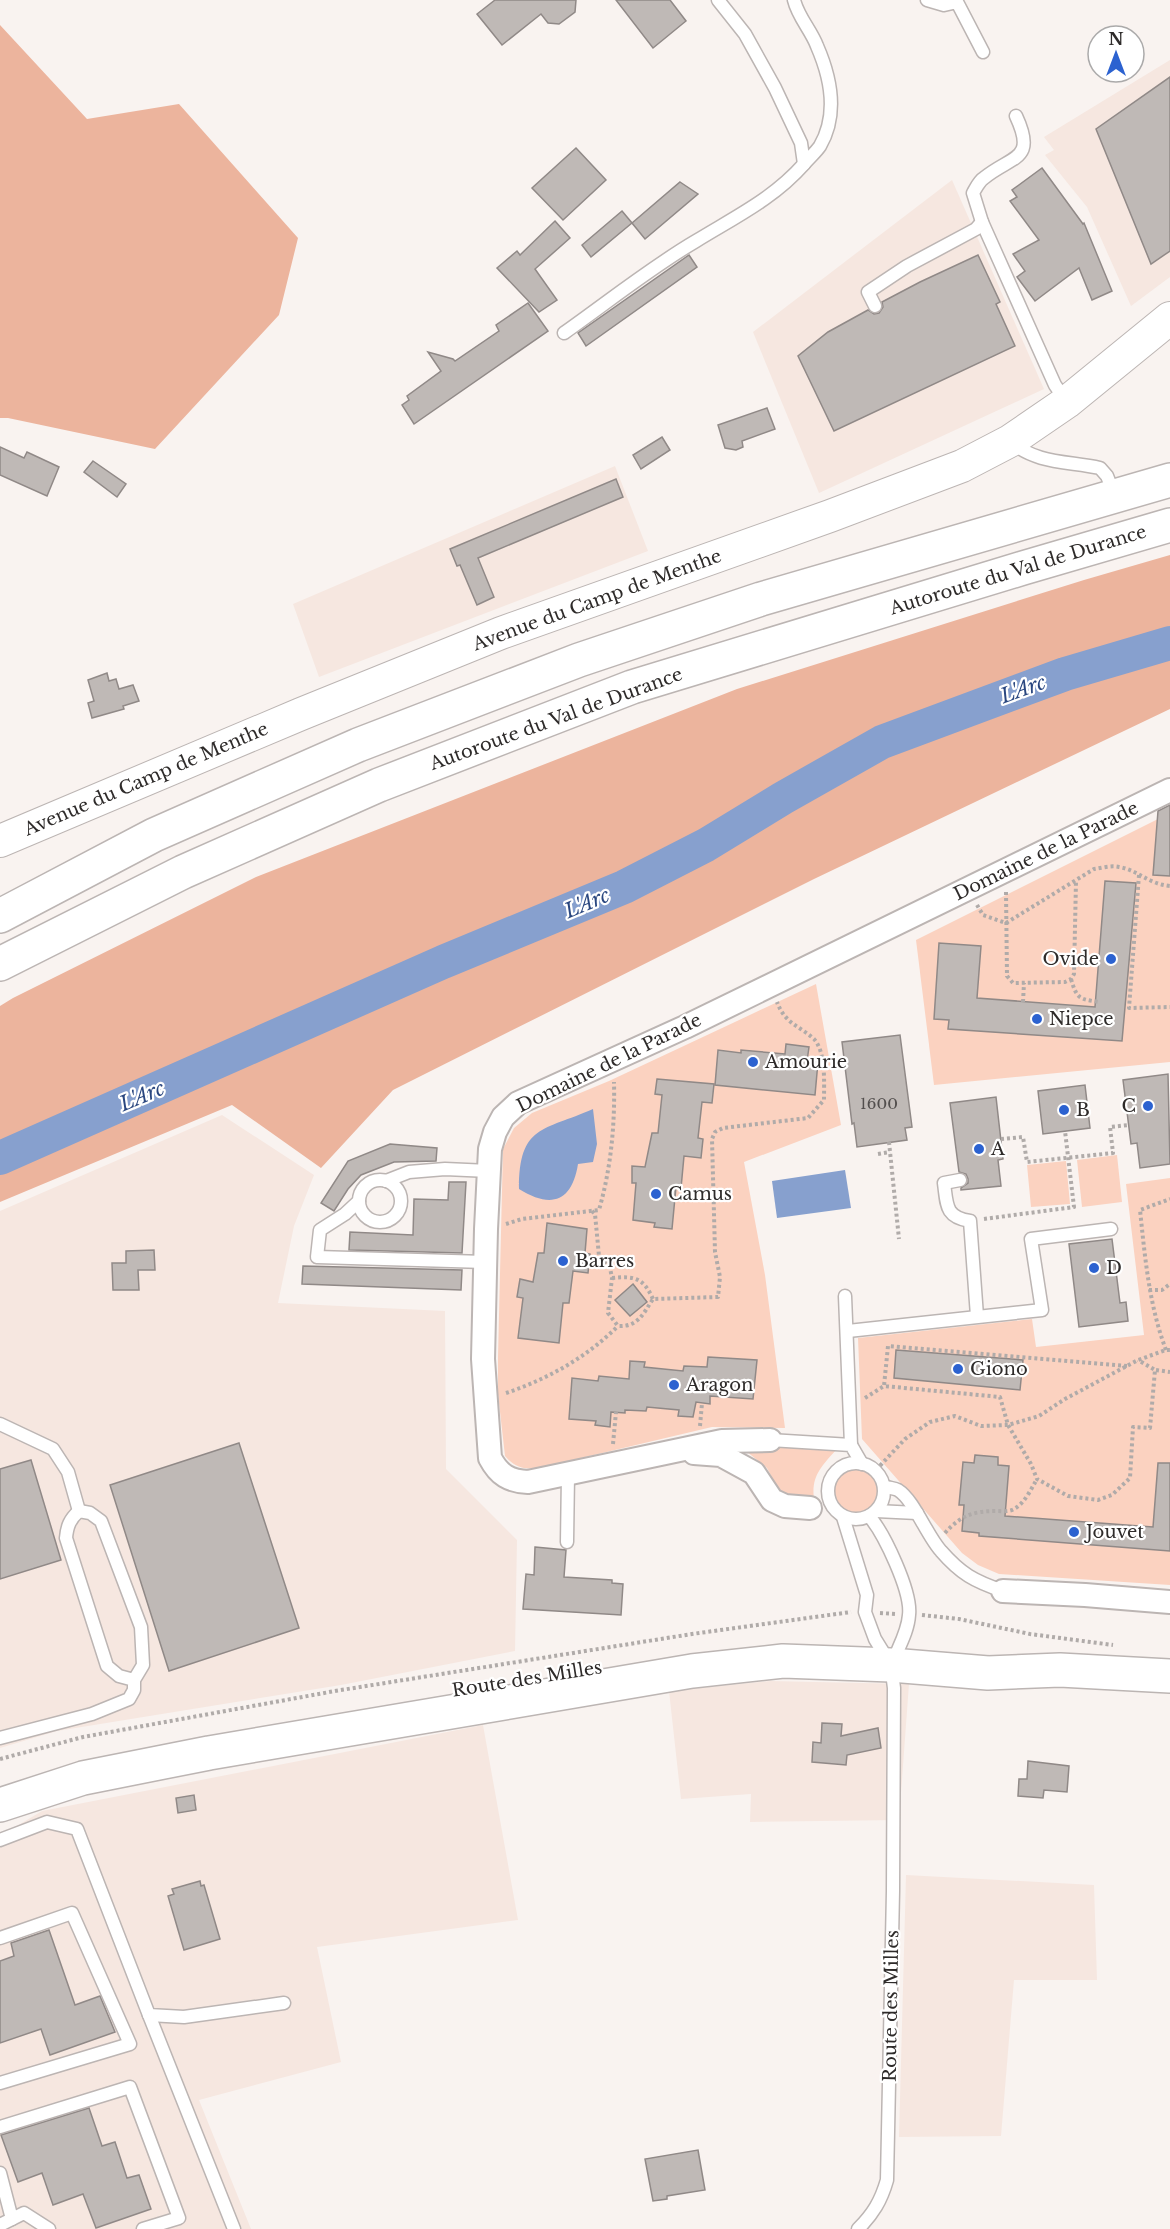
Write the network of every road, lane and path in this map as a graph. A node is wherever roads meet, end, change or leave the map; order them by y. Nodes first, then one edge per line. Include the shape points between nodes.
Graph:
1 (718, 0) edge
2 (794, 0) edge
3 (927, 0) edge
4 (983, 52) dead end
5 (1016, 116) dead end
6 (804, 164) junction
7 (982, 222) junction
8 (875, 306) dead end
9 (1170, 318) edge
10 (564, 333) dead end
11 (1066, 402) junction
12 (1010, 441) junction
13 (1170, 480) edge
14 (1115, 497) junction
15 (1170, 525) edge
16 (1170, 790) edge
17 (0, 841) edge
18 (1006, 870) junction
19 (1139, 875) junction
20 (1076, 881) junction
21 (1170, 886) edge
22 (967, 889) junction
23 (0, 916) edge
24 (1006, 923) junction
25 (0, 964) edge
26 (1071, 979) junction
27 (1023, 983) junction
28 (771, 985) junction
29 (1023, 1002) dead end
30 (1099, 1002) dead end
31 (1170, 1007) edge
32 (614, 1060) junction
33 (1129, 1125) dead end
34 (1065, 1131) dead end
35 (1001, 1139) dead end
36 (890, 1142) dead end
37 (890, 1152) junction
38 (878, 1154) dead end
39 (1069, 1158) junction
40 (489, 1171) junction
41 (960, 1180) dead end
42 (386, 1181) junction
43 (1170, 1200) edge
44 (359, 1201) junction
45 (592, 1211) junction
46 (970, 1221) junction
47 (486, 1229) junction
48 (1111, 1229) dead end
49 (899, 1239) dead end
50 (485, 1262) junction
51 (612, 1278) junction
52 (1170, 1284) edge
53 (1149, 1290) junction
54 (845, 1296) dead end
55 (653, 1299) junction
56 (977, 1316) junction
57 (618, 1326) junction
58 (848, 1331) junction
59 (1168, 1350) edge
60 (1138, 1360) junction
61 (1127, 1366) junction
62 (1155, 1370) junction
63 (1170, 1371) edge
64 (885, 1386) junction
65 (485, 1399) junction
66 (850, 1408) junction
67 (616, 1412) dead end
68 (0, 1424) edge
69 (1008, 1425) junction
70 (770, 1440) joint
71 (851, 1445) junction
72 (672, 1452) junction
73 (862, 1464) junction
74 (611, 1466) junction
75 (876, 1471) junction
76 (568, 1475) junction
77 (1037, 1479) junction
78 (884, 1486) junction
79 (810, 1508) joint
80 (79, 1511) junction
81 (917, 1513) junction
82 (873, 1514) junction
83 (841, 1515) junction
84 (567, 1542) dead end
85 (935, 1544) junction
86 (1003, 1591) joint
87 (1170, 1602) edge
88 (865, 1612) junction
89 (910, 1614) junction
90 (1117, 1646) dead end
91 (890, 1653) junction
92 (1170, 1676) edge
93 (134, 1680) junction
94 (0, 1738) edge
95 (0, 1759) edge
96 (0, 1781) edge
97 (0, 1805) edge
98 (0, 1840) edge
99 (0, 1938) edge
100 (284, 2003) dead end
101 (149, 2015) junction
102 (0, 2084) edge
103 (0, 2127) edge
104 (0, 2173) edge
105 (12, 2219) junction
106 (0, 2226) edge
107 (49, 2229) edge
108 (143, 2229) edge
109 (234, 2229) edge
110 (858, 2229) edge

1 - 6 lane via 745,34 775,88 801,143
2 - 6 lane via 828,76 832,108 819,147
3 - 4 lane via 944,5 957,2
5 - 7 lane via 1023,131 1023,150 1015,160 982,178 973,193
6 - 10 lane via 790,180 748,212 695,242
7 - 8 lane via 868,292
7 - 11 lane
9 - 11 main road, Avenue du Camp de Menthe
11 - 12 main road, Avenue du Camp de Menthe
12 - 14 lane via 1024,453 1040,459 1100,468
12 - 17 main road, Avenue du Camp de Menthe via 916,484 501,633
13 - 14 main road
14 - 23 main road via 761,599 579,660 358,745 164,830
15 - 25 main road, Autoroute du Val de Durance via 632,687 379,785 183,872
16 - 18 street, Domaine de la Parade
18 - 22 street, Domaine de la Parade
18 - 24 path
19 - 20 path via 1107,867 1094,869
19 - 21 path
19 - 31 path via 1129,1008
20 - 24 path
20 - 26 path
22 - 24 path via 983,915
22 - 28 street, Domaine de la Parade
24 - 27 path via 1007,976 1013,982
26 - 27 path
26 - 30 path via 1080,998
27 - 29 path
28 - 32 street, Domaine de la Parade
28 - 55 path via 780,1008 794,1026 815,1040 824,1065 824,1100 808,1118 715,1132 712,1139 718,1297
32 - 40 street, Domaine de la Parade via 518,1103 503,1117 495,1132
32 - 45 path via 615,1111 607,1181 599,1210
33 - 39 path via 1110,1127 1113,1153
34 - 39 path
35 - 39 path via 1023,1137 1027,1162
36 - 37 path
37 - 38 path
37 - 49 path
39 - 46 path via 1074,1207
40 - 42 lane via 409,1172
40 - 47 street, Domaine de la Parade
41 - 46 lane via 944,1183 948,1206 956,1218
42 - 44 lane via 368,1184
42 - 44 lane via 401,1195 396,1215 383,1222 370,1219
43 - 53 path via 1140,1210
44 - 50 lane via 320,1230 317,1257
45 - 47 path via 522,1219
45 - 51 path via 599,1256
46 - 56 lane
47 - 50 street, Domaine de la Parade
48 - 56 lane via 1031,1239 1042,1310
50 - 65 street, Domaine de la Parade
51 - 55 path via 630,1276 639,1280
51 - 57 path via 608,1313
52 - 53 path via 1162,1290
53 - 59 path via 1159,1332
54 - 58 lane
55 - 57 path via 638,1321 628,1327
56 - 58 lane
57 - 65 path via 576,1361 516,1390
58 - 66 lane
59 - 60 path
60 - 61 path
60 - 62 path
61 - 64 path via 888,1346
61 - 69 path via 1039,1416
62 - 63 path
62 - 77 path via 1150,1428 1133,1427 1130,1478 1123,1486 1106,1498 1088,1500 1068,1496
64 - 66 path
64 - 69 path via 1000,1397
65 - 76 street, Domaine de la Parade via 490,1458 496,1470 514,1482
66 - 71 lane
67 - 74 path
68 - 80 lane via 53,1449 68,1472
69 - 75 path via 981,1426 955,1416 930,1422 905,1439
69 - 77 path
70 - 71 lane, Domaine de la Parade
70 - 72 street, Domaine de la Parade via 722,1441
71 - 73 lane
72 - 74 street, Domaine de la Parade
72 - 79 street, Domaine de la Parade via 721,1455 754,1473 772,1500 785,1506
73 - 75 lane
73 - 83 lane via 843,1466 830,1479 828,1498
74 - 76 street, Domaine de la Parade
75 - 78 lane
76 - 84 lane
77 - 85 path via 1012,1511 965,1515
78 - 81 lane via 899,1491
78 - 82 lane via 881,1504
79 - 83 lane, Domaine de la Parade
80 - 93 lane via 101,1521 141,1627 142,1665
80 - 93 lane via 67,1527 66,1538 107,1666 119,1676
81 - 82 lane, Domaine de la Parade
81 - 85 lane
82 - 83 lane, Domaine de la Parade via 861,1519
82 - 89 lane via 905,1584
83 - 88 lane via 867,1595
85 - 86 lane via 974,1581
86 - 87 street
88 - 89 path
88 - 91 lane via 875,1639
88 - 95 path via 692,1634 335,1691 83,1737
89 - 90 path
89 - 91 lane via 906,1630
91 - 92 main road, Route des Milles via 988,1672 1060,1670
91 - 96 main road, Route des Milles via 839,1644 762,1645 686,1652 197,1733 67,1761
91 - 97 main road, Route des Milles via 692,1671 208,1753 83,1778
91 - 110 lane, Route des Milles via 894,1688 893,1892 887,2180 876,2208
93 - 94 lane via 129,1699 92,1714
98 - 101 lane via 47,1822 77,1829
99 - 102 lane via 72,1913 130,2044
100 - 101 lane via 184,2017
101 - 109 lane
103 - 108 lane via 130,2087 179,2218
104 - 105 lane
105 - 106 lane
105 - 107 lane via 24,2213

